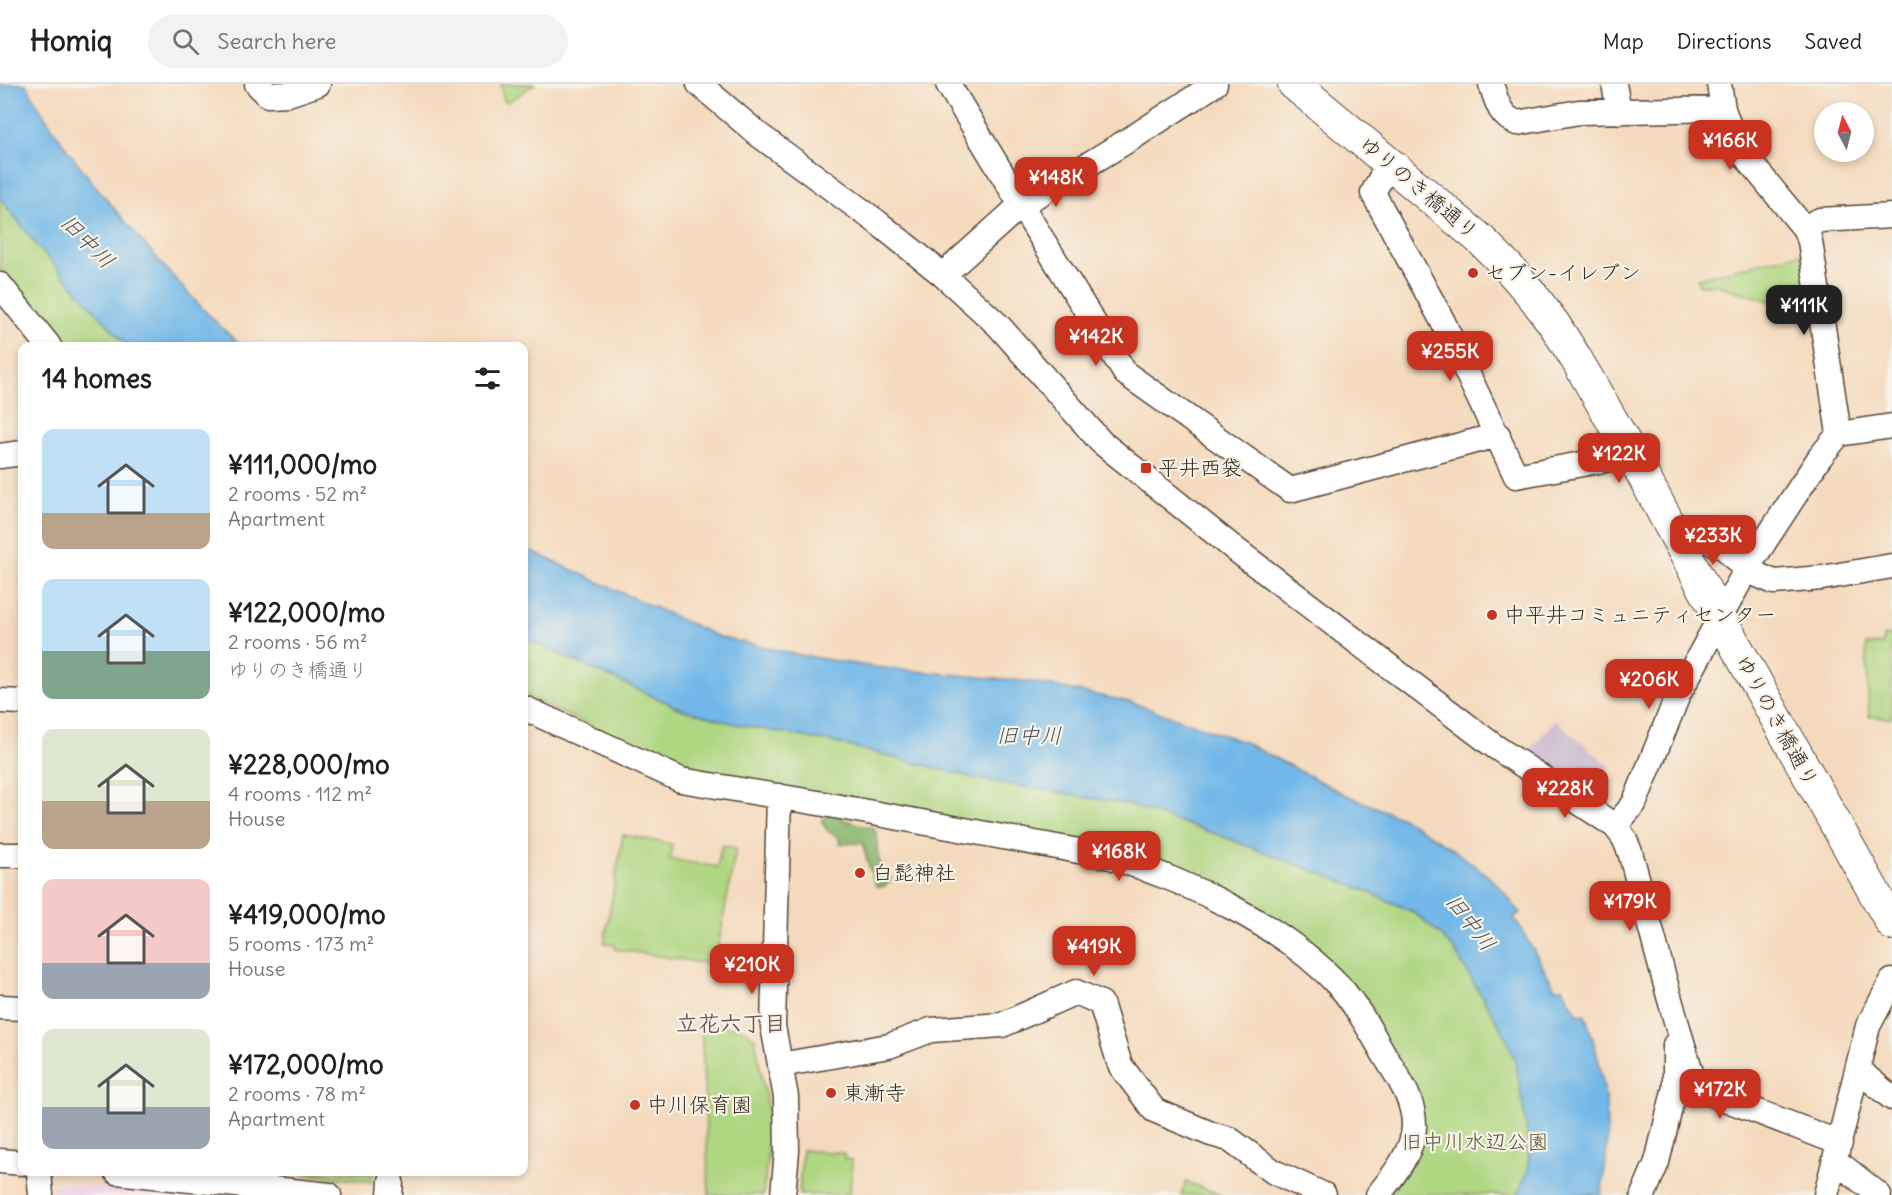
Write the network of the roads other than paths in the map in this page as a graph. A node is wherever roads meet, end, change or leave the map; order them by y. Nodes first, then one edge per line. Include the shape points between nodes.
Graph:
1 (257, 84) edge
2 (318, 84) edge
3 (699, 84) edge
4 (948, 84) edge
5 (1215, 84) edge
6 (1294, 84) edge
7 (1491, 84) edge
8 (1614, 84) edge
9 (1719, 84) edge
10 (1723, 109) junction
11 (1619, 112) junction
12 (1389, 162) junction
13 (1021, 205) junction
14 (1892, 216) edge
15 (1804, 228) junction
16 (943, 275) junction
17 (0, 285) edge
18 (46, 342) edge
19 (1892, 426) edge
20 (1839, 434) junction
21 (1498, 435) junction
22 (18, 454) edge
23 (1632, 455) junction
24 (0, 456) edge
25 (1682, 548) junction
26 (1892, 566) edge
27 (1746, 570) junction
28 (1719, 618) junction
29 (0, 701) edge
30 (18, 702) edge
31 (528, 710) edge
32 (779, 796) junction
33 (1615, 826) junction
34 (0, 855) edge
35 (18, 855) edge
36 (1892, 924) edge
37 (1892, 981) edge
38 (0, 1007) edge
39 (18, 1008) edge
40 (1676, 1024) junction
41 (780, 1065) junction
42 (1857, 1069) junction
43 (1892, 1098) edge
44 (1838, 1152) junction
45 (0, 1161) edge
46 (18, 1163) edge
47 (39, 1176) edge
48 (158, 1176) edge
49 (241, 1184) edge
50 (41, 1195) edge
51 (329, 1195) edge
52 (783, 1195) edge
53 (1324, 1195) edge
54 (1378, 1195) edge
55 (1642, 1195) edge
56 (1826, 1195) edge
57 (1879, 1195) edge

1 - 2 street via 268,95 288,94
3 - 16 street via 759,135
4 - 13 street
5 - 13 street
6 - 12 main road, ゆりのき橋通り
7 - 11 street via 1500,111 1517,123 1579,112
8 - 11 street
9 - 10 street
10 - 11 street
10 - 15 street via 1736,145
12 - 21 street via 1373,193 1442,320
12 - 23 main road, ゆりのき橋通り via 1481,240 1533,296 1575,357
13 - 16 street
13 - 21 street via 1125,373 1290,490
14 - 15 street via 1820,220
15 - 20 street via 1814,259
16 - 33 street via 998,325 1101,442 1494,747
17 - 18 street
19 - 20 street
20 - 27 street
21 - 23 street via 1516,476
22 - 24 street
23 - 25 main road, ゆりのき橋通り
25 - 27 street via 1706,540 1725,548
25 - 28 main road, ゆりのき橋通り
26 - 27 street via 1774,582
27 - 28 street
28 - 33 street via 1678,695 1634,804
28 - 36 main road, ゆりのき橋通り
29 - 30 street
31 - 32 street via 681,780
32 - 41 street via 773,1026
32 - 54 street via 1111,857 1221,901 1287,941 1317,963 1342,989 1400,1081 1413,1111 1409,1146
33 - 40 street via 1630,852
34 - 35 street
37 - 42 street via 1868,1026
38 - 39 street
40 - 44 street via 1696,1088
40 - 55 street via 1675,1087 1657,1162
41 - 52 street via 787,1119
41 - 53 street via 889,1046 931,1030 1002,1025 1076,992 1101,1003 1120,1065 1154,1110 1229,1139 1274,1172
42 - 43 street
42 - 44 street
44 - 56 street
44 - 57 street
45 - 46 street
47 - 50 street
48 - 49 street
49 - 51 street

